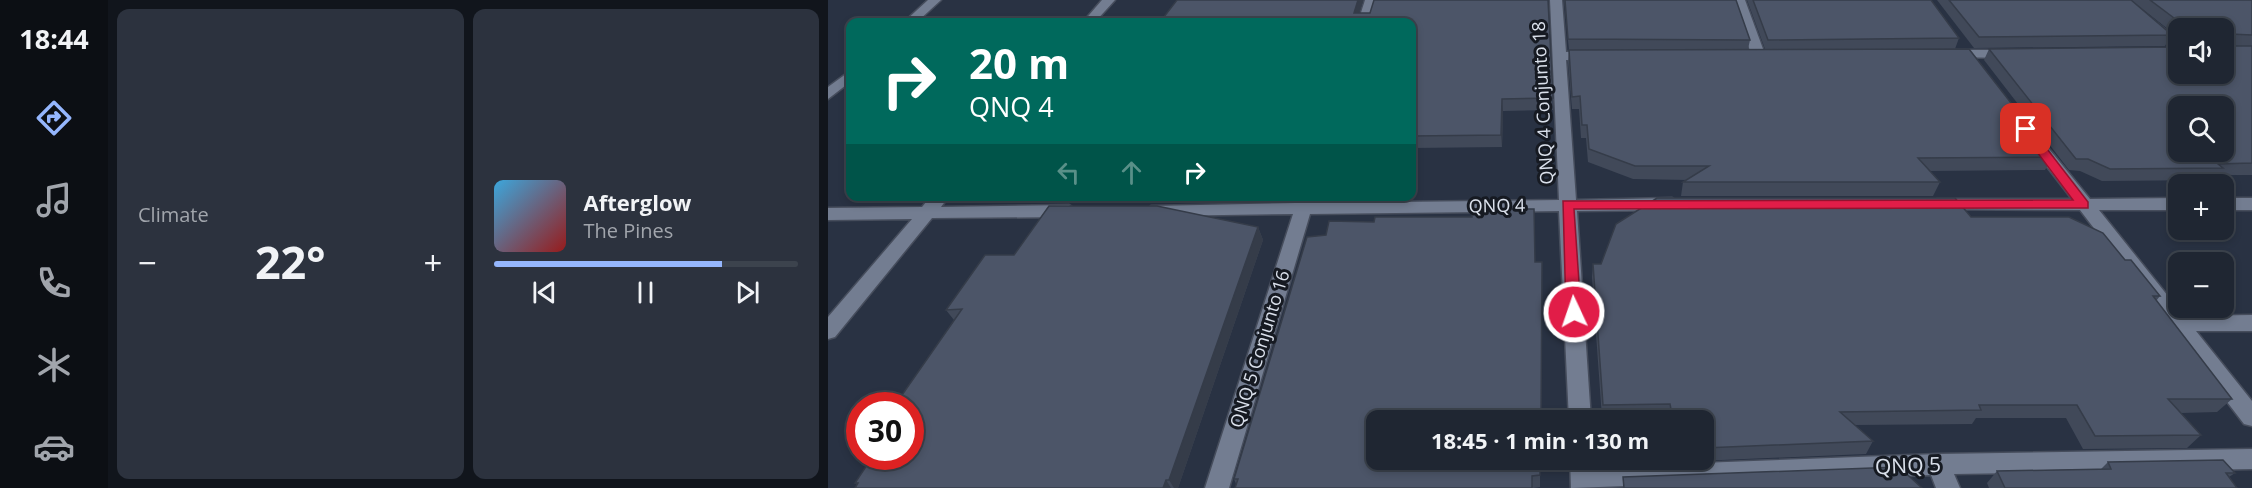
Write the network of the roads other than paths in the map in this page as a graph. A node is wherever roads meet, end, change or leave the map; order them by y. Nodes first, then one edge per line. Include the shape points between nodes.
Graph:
1 (936, 0) edge
2 (1108, 0) edge
3 (1371, 0) edge
4 (1557, 0) edge
5 (1739, 0) edge
6 (2121, 0) edge
7 (915, 18) edge
8 (1092, 18) edge
9 (1365, 18) edge
10 (1955, 36) edge
11 (2168, 44) edge
12 (2026, 53) edge
13 (1934, 54) edge
14 (1968, 54) junction
15 (1560, 56) junction
16 (1607, 56) edge
17 (1759, 56) edge
18 (1983, 73) edge
19 (846, 79) edge
20 (828, 95) edge
21 (2026, 129) edge
22 (1305, 203) edge
23 (935, 204) edge
24 (1568, 204) junction
25 (1688, 204) edge
26 (1915, 204) edge
27 (2168, 204) edge
28 (2234, 204) edge
29 (2252, 204) edge
30 (2083, 205) junction
31 (1139, 210) edge
32 (1081, 211) edge
33 (828, 214) edge
34 (2252, 323) edge
35 (2178, 324) junction
36 (828, 331) edge
37 (1579, 410) edge
38 (2252, 417) edge
39 (2252, 459) edge
40 (1938, 464) junction
41 (1583, 475) edge
42 (1217, 488) edge
43 (1948, 488) edge

1 - 7 street
2 - 8 street
3 - 9 street
4 - 15 street, QNQ 4 Conjunto 18
5 - 17 street
6 - 11 street
10 - 14 street
12 - 14 street
13 - 14 street
14 - 18 street
15 - 16 street
15 - 24 street, QNQ 4 Conjunto 18
19 - 20 street
21 - 30 street
22 - 24 street, QNQ 4
22 - 31 street, QNQ 4
22 - 42 street, QNQ 5 Conjunto 16
23 - 32 street
23 - 33 street
23 - 36 street
24 - 25 street, QNQ 4
24 - 37 street
26 - 30 street
27 - 30 street
28 - 29 street
30 - 35 street
34 - 35 street
35 - 38 street
39 - 40 street, QNQ 5
40 - 41 street, QNQ 5
40 - 43 street

